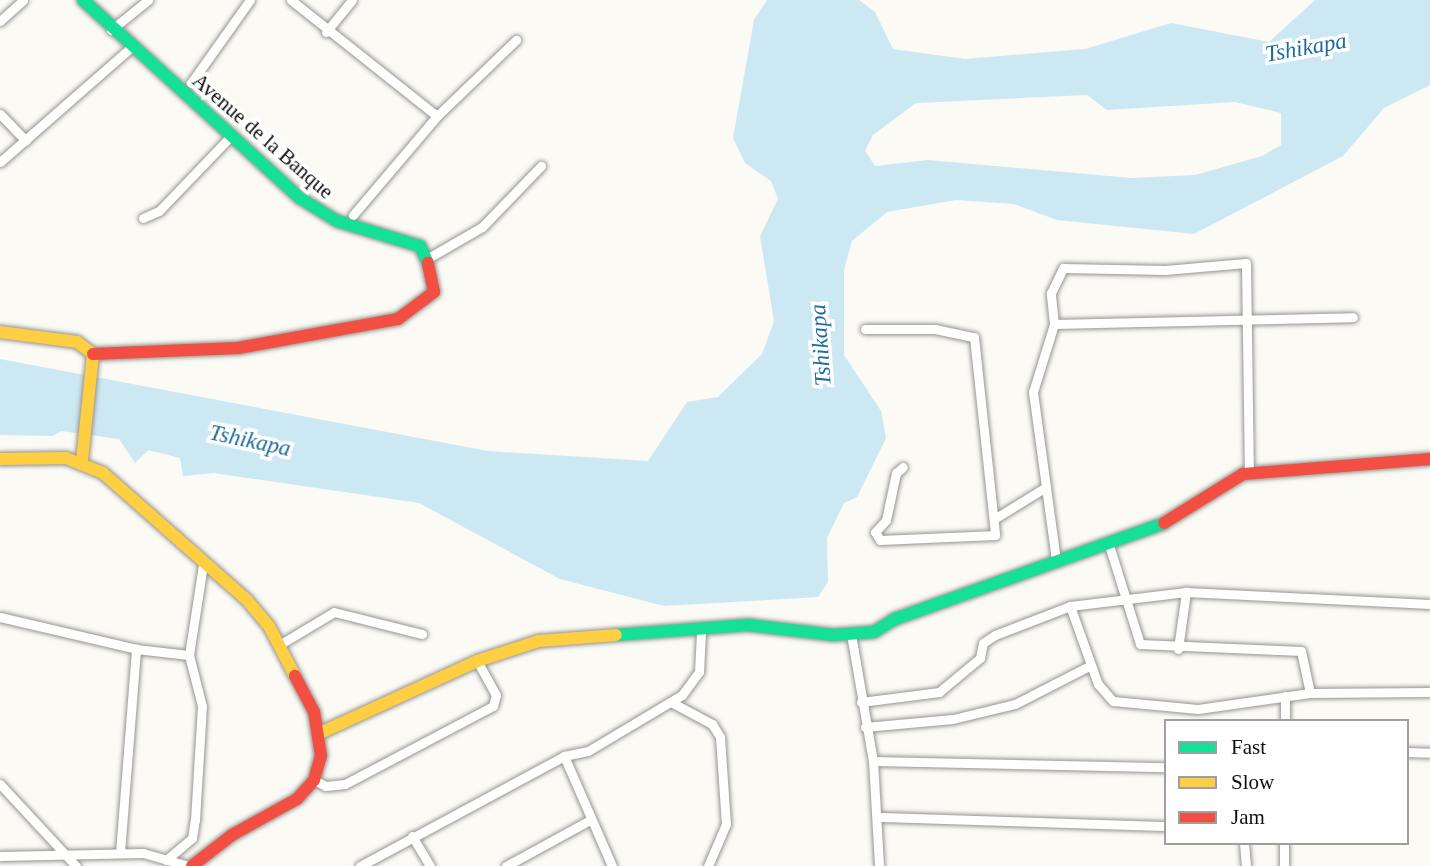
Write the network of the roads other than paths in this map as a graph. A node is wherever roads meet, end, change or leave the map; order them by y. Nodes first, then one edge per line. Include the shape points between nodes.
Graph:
1 (23, 0) edge
2 (83, 0) edge
3 (148, 0) edge
4 (250, 0) edge
5 (291, 0) edge
6 (352, 0) edge
7 (0, 21) edge
8 (111, 30) junction
9 (326, 32) junction
10 (516, 40) dead end
11 (130, 48) junction
12 (191, 83) dead end
13 (0, 114) edge
14 (437, 116) junction
15 (230, 137) junction
16 (26, 141) junction
17 (0, 162) edge
18 (541, 166) dead end
19 (353, 215) dead end
20 (143, 218) dead end
21 (430, 257) junction
22 (1353, 317) dead end
23 (1245, 323) junction
24 (1054, 324) junction
25 (865, 329) dead end
26 (0, 332) edge
27 (93, 354) junction
28 (0, 459) edge
29 (1430, 459) edge
30 (82, 461) junction
31 (903, 467) dead end
32 (1249, 472) junction
33 (1046, 487) junction
34 (994, 519) junction
35 (1109, 545) junction
36 (1056, 560) junction
37 (203, 565) junction
38 (1186, 592) junction
39 (1126, 597) junction
40 (1430, 604) edge
41 (1070, 606) junction
42 (0, 617) edge
43 (701, 632) junction
44 (422, 634) dead end
45 (851, 634) junction
46 (279, 645) junction
47 (136, 649) junction
48 (1178, 649) junction
49 (189, 655) junction
50 (477, 661) junction
51 (1091, 665) junction
52 (1430, 692) edge
53 (1310, 693) junction
54 (1284, 696) junction
55 (671, 702) junction
56 (861, 702) junction
57 (1285, 719) edge
58 (865, 727) junction
59 (320, 733) junction
60 (1409, 752) edge
61 (1430, 753) edge
62 (564, 756) junction
63 (873, 761) junction
64 (1164, 767) edge
65 (314, 780) junction
66 (0, 784) edge
67 (879, 817) junction
68 (590, 820) junction
69 (1164, 826) edge
70 (412, 836) junction
71 (1244, 845) edge
72 (1284, 845) edge
73 (62, 852) junction
74 (120, 853) junction
75 (0, 856) edge
76 (166, 860) junction
77 (76, 866) edge
78 (191, 866) edge
79 (360, 866) edge
80 (430, 866) edge
81 (506, 866) edge
82 (612, 866) edge
83 (708, 866) edge
84 (879, 866) edge
85 (1246, 866) edge
86 (1284, 866) edge

1 - 7 street
2 - 8 main road, Avenue de la Banque
3 - 8 street
4 - 12 street
5 - 9 street
6 - 9 street
8 - 11 main road, Avenue de la Banque
9 - 14 street
10 - 14 street
11 - 15 main road, Avenue de la Banque
11 - 16 street
13 - 16 street
14 - 19 street
15 - 20 street via 159,211
15 - 21 main road, Avenue de la Banque via 321,213 406,239
16 - 17 street
18 - 21 street via 482,227
21 - 27 main road via 434,292 398,319 238,348
22 - 23 street
23 - 24 street
23 - 24 street via 1247,266 1243,263 1164,270 1063,268 1051,293
23 - 32 street
24 - 33 street via 1033,391
25 - 34 street via 935,329 974,338
26 - 27 main road via 77,342
27 - 30 main road
28 - 30 main road via 44,456
29 - 32 main road
30 - 37 main road via 103,473
31 - 34 street via 896,472 886,520 875,532 880,540 995,535
32 - 35 main road via 1210,493 1183,516
33 - 34 street
33 - 36 street
35 - 36 main road
35 - 39 street
36 - 45 main road via 895,619 874,632
37 - 46 main road via 247,600
37 - 49 street
38 - 39 street
38 - 40 street
38 - 48 street
39 - 41 street
39 - 48 street via 1140,645
41 - 51 street
41 - 56 street via 995,635 983,643 980,658 939,692
42 - 47 street
43 - 45 main road via 748,625
43 - 50 main road via 539,640
43 - 55 street via 699,672
44 - 46 street via 334,612
45 - 56 street
46 - 59 main road
47 - 49 street
47 - 74 street
48 - 53 street via 1301,651
49 - 76 street via 202,706 195,820 192,838
50 - 59 main road
50 - 65 street via 496,695 494,706 345,784 326,786
51 - 54 street via 1103,694 1113,701 1198,709
51 - 58 street via 1015,704 953,719
52 - 53 street
53 - 54 street
54 - 57 street
55 - 62 street via 588,751
55 - 83 street via 712,724 720,737 726,824
56 - 58 street
58 - 63 street
59 - 65 main road
60 - 61 street
62 - 68 street
62 - 70 street
63 - 64 street
63 - 67 street
65 - 78 main road via 297,799 232,835
66 - 73 street
67 - 69 street
67 - 84 street
68 - 81 street
68 - 82 street
70 - 79 street
70 - 80 street
71 - 85 street
72 - 86 street
73 - 74 street
73 - 75 street
73 - 77 street
74 - 76 street
76 - 78 street

